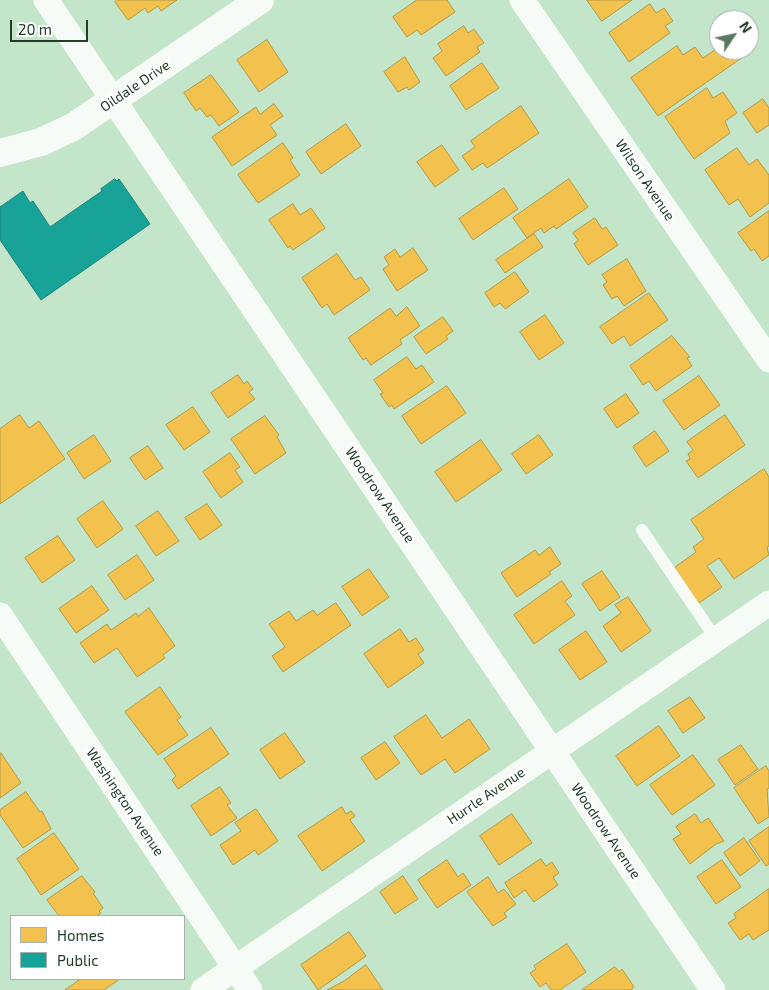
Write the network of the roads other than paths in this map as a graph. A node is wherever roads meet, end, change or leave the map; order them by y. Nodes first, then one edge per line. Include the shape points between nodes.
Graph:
1 (46, 0) edge
2 (260, 0) edge
3 (522, 0) edge
4 (114, 100) junction
5 (0, 152) edge
6 (769, 360) edge
7 (642, 530) dead end
8 (769, 602) edge
9 (0, 615) edge
10 (716, 639) junction
11 (552, 751) junction
12 (235, 968) junction
13 (203, 990) edge
14 (250, 990) edge
15 (713, 990) edge

1 - 4 street, Woodrow Avenue
2 - 4 street, Oildale Drive
3 - 6 street, Wilson Avenue
4 - 5 street, Oildale Drive via 74,127 41,142
4 - 11 street, Woodrow Avenue
7 - 10 lane
8 - 10 street, Hurrle Avenue
9 - 12 street, Washington Avenue
10 - 11 street, Hurrle Avenue
11 - 12 street, Hurrle Avenue
11 - 15 street, Woodrow Avenue
12 - 13 street, Hurrle Avenue
12 - 14 street, Washington Avenue

